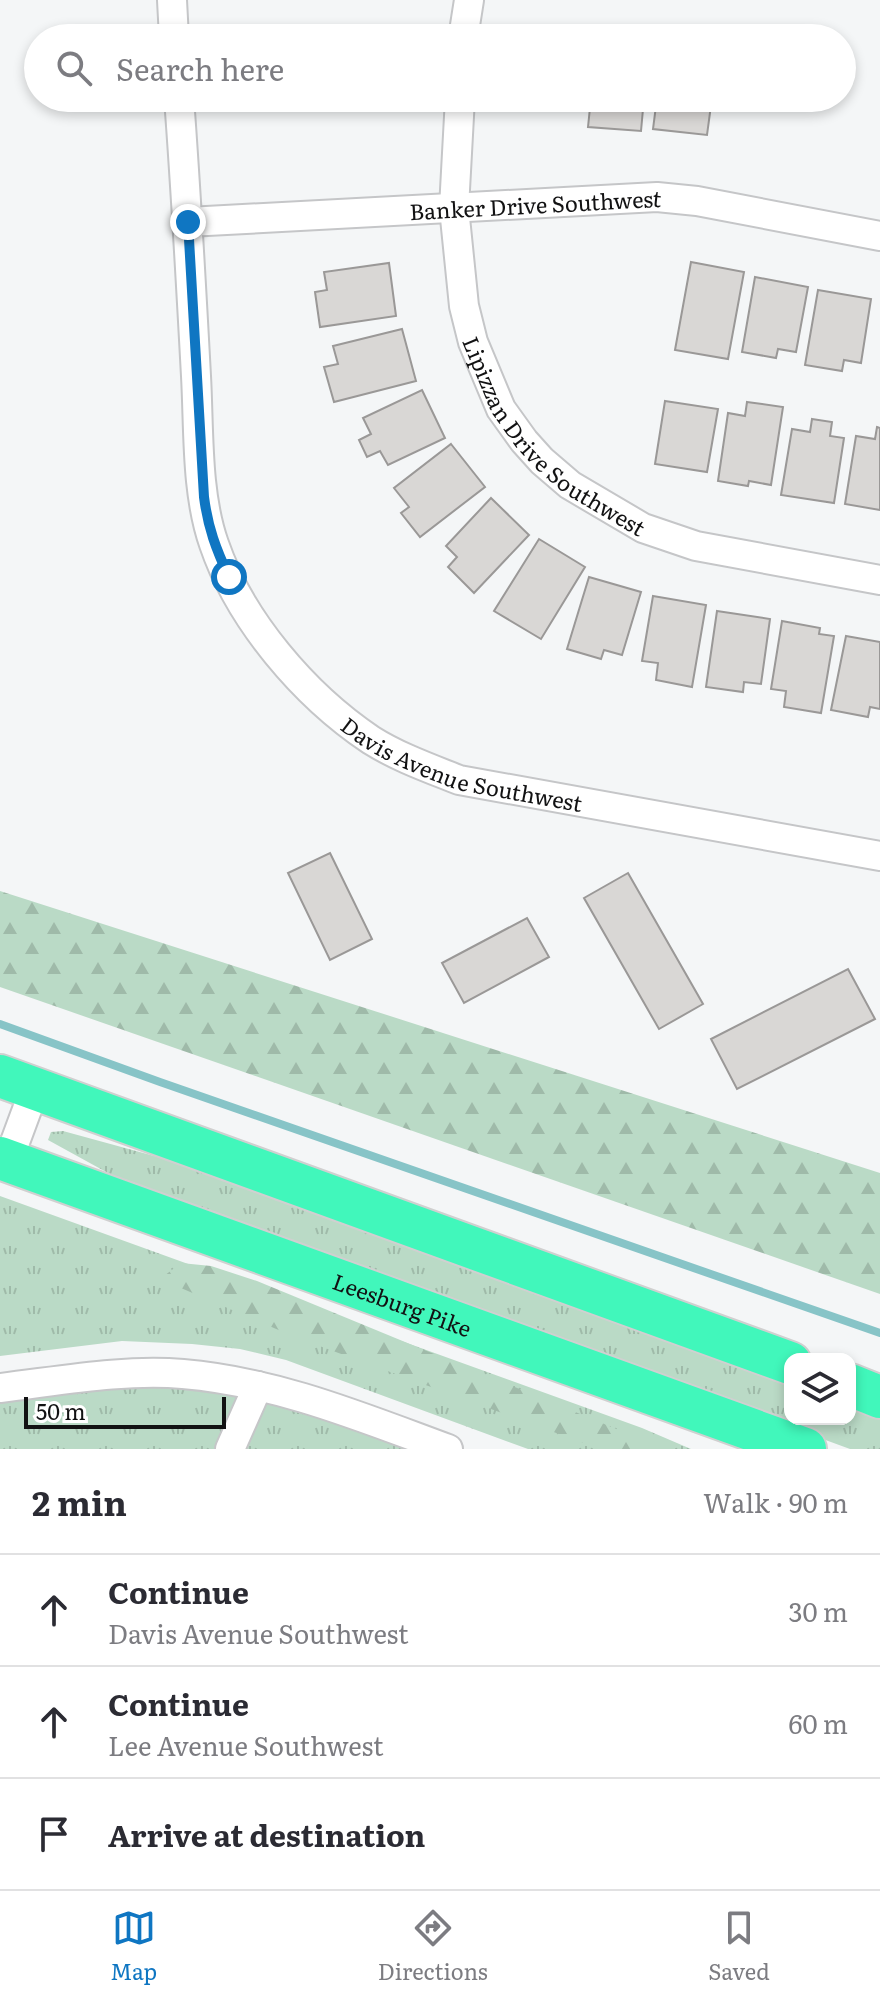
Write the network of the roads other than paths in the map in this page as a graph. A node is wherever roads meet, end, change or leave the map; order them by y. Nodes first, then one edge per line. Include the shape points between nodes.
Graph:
1 (172, 0) edge
2 (469, 0) edge
3 (173, 24) edge
4 (465, 24) edge
5 (180, 112) edge
6 (459, 112) edge
7 (454, 208) junction
8 (188, 222) junction
9 (880, 236) edge
10 (880, 580) edge
11 (880, 856) edge
12 (17, 1082) edge
13 (4, 1160) edge
14 (784, 1361) edge
15 (258, 1386) junction
16 (856, 1387) edge
17 (0, 1388) edge
18 (880, 1397) edge
19 (230, 1449) edge
20 (448, 1449) edge
21 (805, 1449) edge

1 - 3 street
2 - 4 street
5 - 8 street, Davis Avenue Southwest
6 - 7 street, Lipizzan Drive Southwest
7 - 8 street, Banker Drive Southwest
7 - 9 street, Banker Drive Southwest via 657,197
7 - 10 street, Lipizzan Drive Southwest via 473,342 501,409 542,461 570,485 643,528 696,546
8 - 11 street, Davis Avenue Southwest via 208,526 242,603 263,635 337,714 372,741 459,780
12 - 13 street
12 - 14 highway
13 - 21 highway, Leesburg Pike
15 - 17 street via 183,1374 127,1374
15 - 19 street
15 - 20 street via 320,1402
16 - 18 highway

